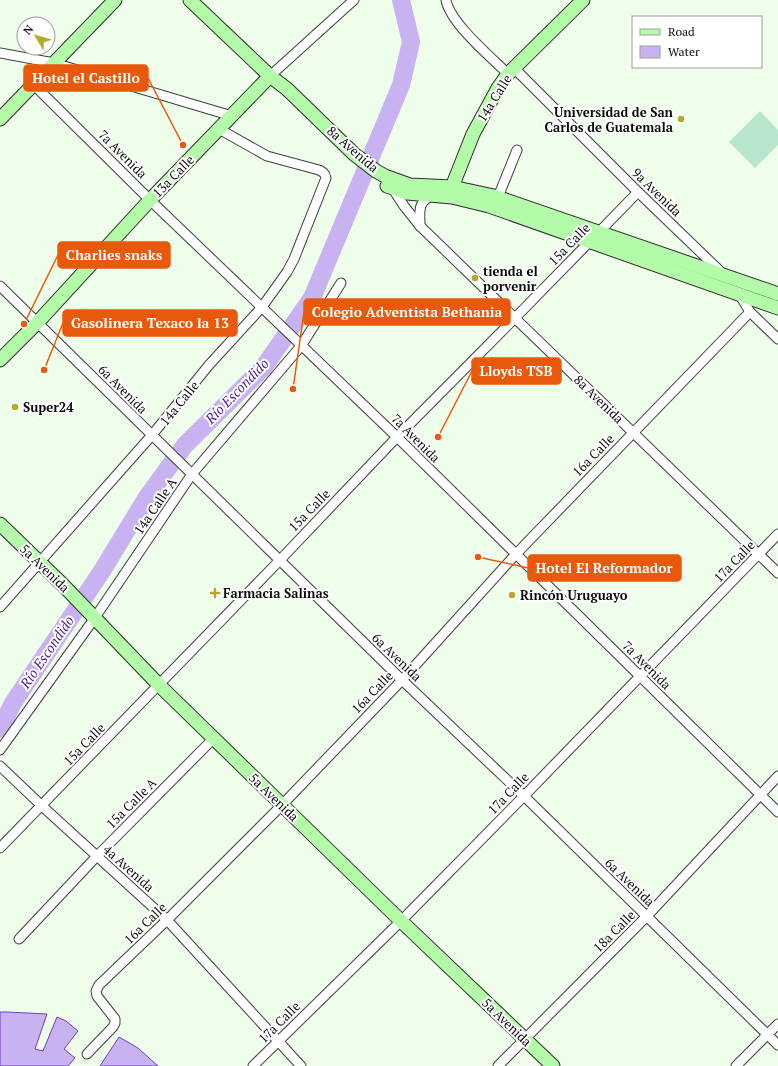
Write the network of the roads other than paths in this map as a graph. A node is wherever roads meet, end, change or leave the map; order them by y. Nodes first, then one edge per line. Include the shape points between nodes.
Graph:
1 (115, 0) edge
2 (190, 0) edge
3 (354, 0) edge
4 (446, 0) edge
5 (583, 0) edge
6 (0, 53) edge
7 (54, 63) junction
8 (511, 71) junction
9 (270, 76) junction
10 (33, 84) junction
11 (232, 116) junction
12 (0, 119) edge
13 (219, 129) junction
14 (517, 150) dead end
15 (373, 174) junction
16 (393, 188) junction
17 (452, 192) junction
18 (638, 192) junction
19 (431, 196) junction
20 (498, 197) junction
21 (150, 200) junction
22 (420, 226) junction
23 (599, 232) junction
24 (590, 242) junction
25 (725, 276) junction
26 (341, 283) dead end
27 (0, 286) edge
28 (778, 294) edge
29 (739, 295) junction
30 (262, 307) junction
31 (778, 308) edge
32 (750, 312) junction
33 (515, 318) junction
34 (37, 323) junction
35 (778, 339) edge
36 (299, 343) junction
37 (0, 360) edge
38 (634, 432) junction
39 (397, 436) junction
40 (155, 438) junction
41 (191, 473) junction
42 (0, 524) edge
43 (778, 534) edge
44 (516, 554) junction
45 (759, 554) junction
46 (280, 560) junction
47 (39, 563) junction
48 (778, 573) edge
49 (0, 607) edge
50 (91, 615) junction
51 (640, 676) junction
52 (402, 680) junction
53 (158, 685) junction
54 (214, 738) junction
55 (0, 750) edge
56 (0, 766) edge
57 (778, 776) edge
58 (760, 795) junction
59 (524, 796) junction
60 (282, 805) junction
61 (42, 806) junction
62 (778, 812) edge
63 (0, 848) edge
64 (97, 856) junction
65 (647, 916) junction
66 (167, 920) junction
67 (401, 921) junction
68 (19, 940) dead end
69 (778, 1024) edge
70 (768, 1035) junction
71 (524, 1038) junction
72 (277, 1041) junction
73 (778, 1045) edge
74 (87, 1054) dead end
75 (253, 1066) edge
76 (301, 1066) edge
77 (498, 1066) edge
78 (553, 1066) edge
79 (736, 1066) edge

1 - 7 street
2 - 9 street, 8a Avenida
3 - 9 street, 13a Calle
4 - 8 street, 9a Avenida via 452,16 460,26
5 - 8 street, 14a Calle
6 - 7 street
7 - 10 street
7 - 11 street
8 - 17 street, 14a Calle via 498,88 473,134
8 - 18 street, 9a Avenida
9 - 11 street, 13a Calle
9 - 15 street, 8a Avenida via 287,89
10 - 12 street
10 - 21 street, 7a Avenida
11 - 13 street, 13a Calle
13 - 21 street, 13a Calle
13 - 30 street, 14a Calle via 267,156 319,170 326,178 294,259
14 - 20 street
15 - 16 street, 8a Avenida via 380,183
15 - 17 street, 8a Avenida via 410,185
16 - 19 street, 8a Avenida via 407,194
16 - 22 street, 8a Avenida
17 - 19 street, 8a Avenida
17 - 20 street
17 - 24 street
18 - 23 street, 15a Calle
18 - 25 street, 9a Avenida
19 - 22 street via 425,199 420,208
20 - 23 street
21 - 30 street, 7a Avenida
21 - 34 street, 13a Calle
22 - 33 street, 8a Avenida
23 - 24 street, 15a Calle
23 - 25 street
24 - 29 street
24 - 33 street, 15a Calle
25 - 28 street
25 - 29 street, 9a Avenida
26 - 36 street, 14a Calle A
27 - 34 street, 6a Avenida
29 - 31 street
29 - 32 street, 9a Avenida
30 - 36 street, 7a Avenida
30 - 40 street, 14a Calle via 209,365
32 - 35 street, 9a Avenida
32 - 38 street, 16a Calle
33 - 38 street, 8a Avenida
33 - 39 street, 15a Calle
34 - 37 street, 13a Calle
34 - 40 street, 6a Avenida
36 - 39 street, 7a Avenida
36 - 41 street, 14a Calle A
38 - 44 street, 16a Calle
38 - 45 street, 8a Avenida
39 - 44 street, 7a Avenida
39 - 46 street, 15a Calle
40 - 41 street, 6a Avenida
40 - 47 street, 14a Calle
41 - 46 street, 6a Avenida
41 - 50 street, 14a Calle A
42 - 47 street, 5a Avenida
43 - 45 street, 17a Calle
44 - 51 street, 7a Avenida
44 - 52 street, 16a Calle
45 - 48 street, 8a Avenida
45 - 51 street, 17a Calle
46 - 52 street, 6a Avenida
46 - 53 street, 15a Calle
47 - 49 street, 14a Calle
47 - 50 street, 5a Avenida
50 - 53 street, 5a Avenida
50 - 55 street, 14a Calle A
51 - 58 street, 7a Avenida
51 - 59 street, 17a Calle
52 - 59 street, 6a Avenida
52 - 60 street, 16a Calle
53 - 54 street, 5a Avenida
53 - 61 street, 15a Calle
54 - 60 street, 5a Avenida
54 - 64 street, 15a Calle A
56 - 61 street, 4a Avenida
57 - 58 street, 18a Calle
58 - 62 street, 7a Avenida
58 - 65 street, 18a Calle
59 - 65 street, 6a Avenida
59 - 67 street, 17a Calle
60 - 66 street, 16a Calle
60 - 67 street, 5a Avenida
61 - 63 street, 15a Calle
61 - 64 street, 4a Avenida
64 - 66 street, 4a Avenida
64 - 68 street, 15a Calle A
65 - 70 street, 6a Avenida
65 - 71 street, 18a Calle
66 - 72 street, 4a Avenida
66 - 74 street, 16a Calle via 99,985 97,996 115,1023
67 - 71 street, 5a Avenida
67 - 72 street, 17a Calle
69 - 70 street
70 - 73 street, 6a Avenida
70 - 79 street
71 - 77 street, 18a Calle
71 - 78 street, 5a Avenida
72 - 75 street, 17a Calle
72 - 76 street, 4a Avenida

